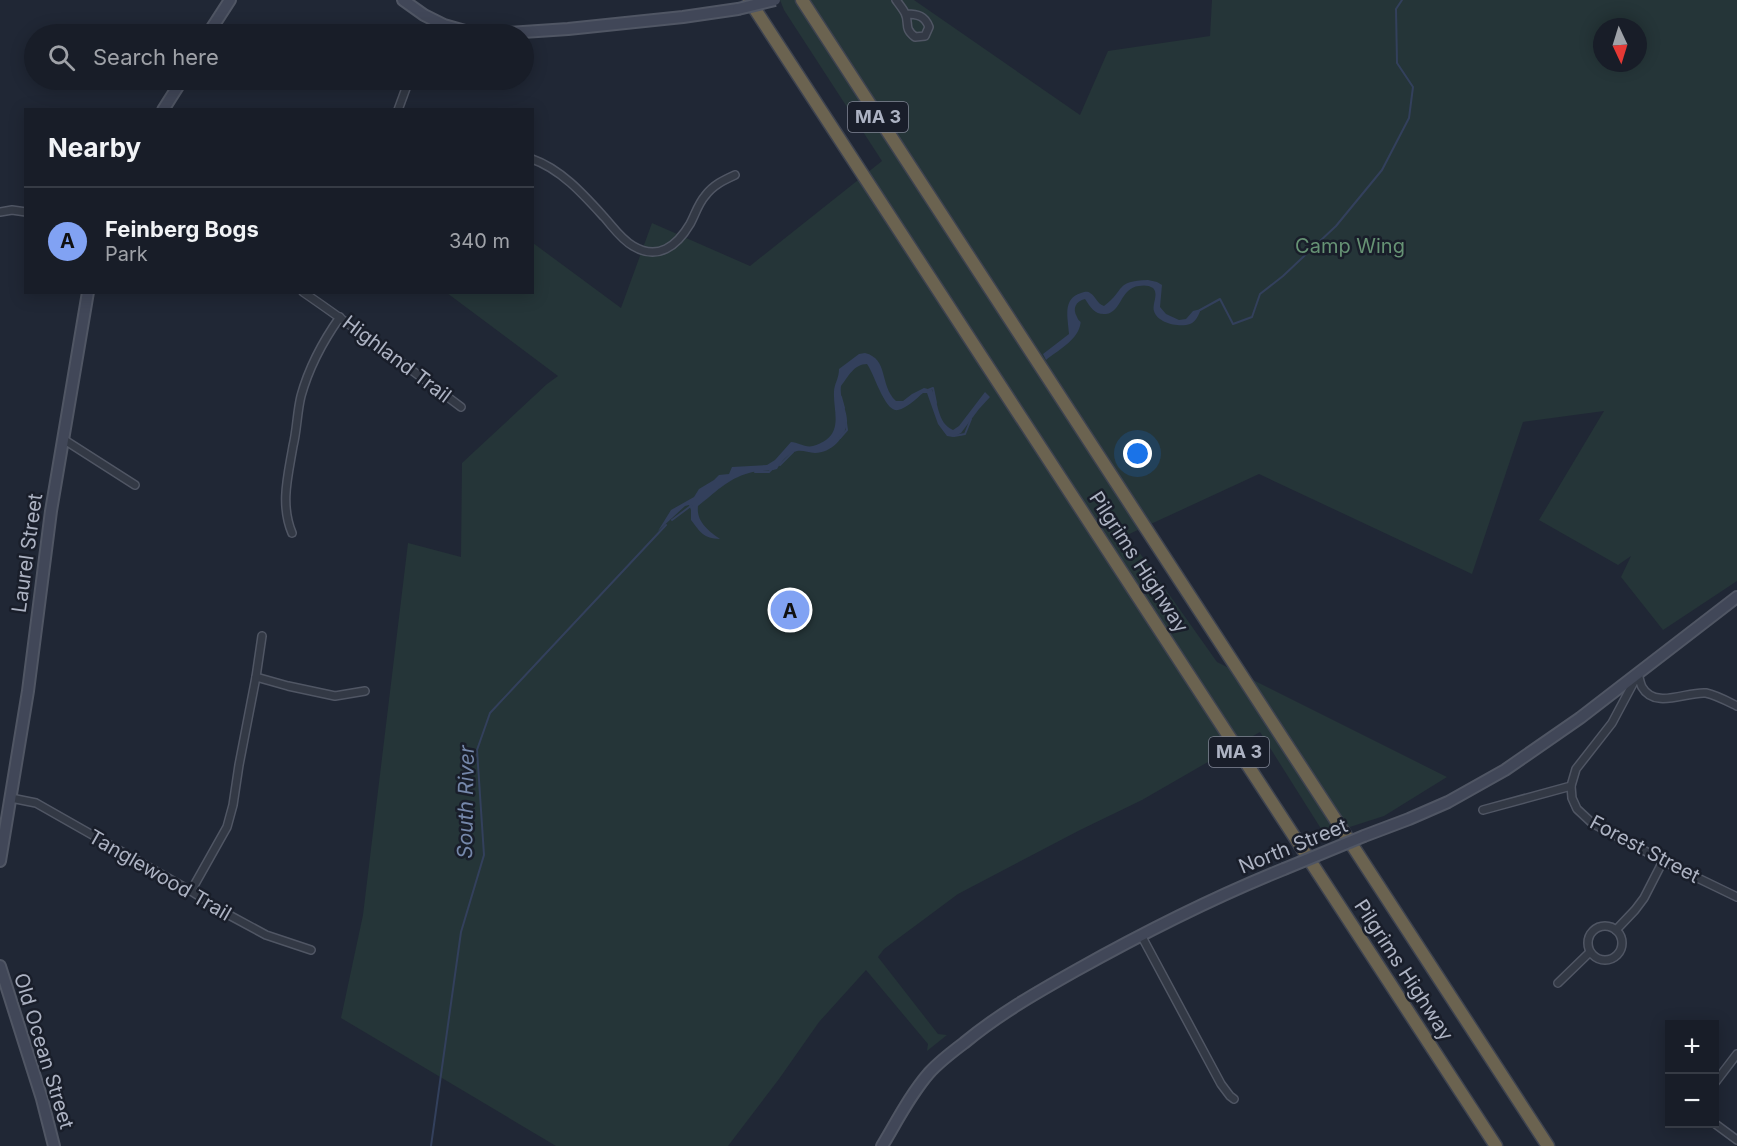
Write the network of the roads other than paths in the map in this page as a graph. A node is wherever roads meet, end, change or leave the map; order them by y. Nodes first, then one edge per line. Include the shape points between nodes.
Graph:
1 (230, 0) edge
2 (403, 0) edge
3 (749, 0) edge
4 (775, 0) edge
5 (802, 0) edge
6 (896, 0) edge
7 (906, 15) dead end
8 (436, 22) joint
9 (214, 24) edge
10 (442, 24) edge
11 (534, 31) edge
12 (176, 90) edge
13 (405, 90) edge
14 (164, 108) edge
15 (399, 108) edge
16 (534, 160) edge
17 (735, 175) dead end
18 (0, 212) edge
19 (24, 212) edge
20 (88, 294) edge
21 (306, 294) edge
22 (340, 316) junction
23 (461, 407) dead end
24 (63, 439) junction
25 (135, 484) dead end
26 (292, 533) dead end
27 (1737, 597) edge
28 (261, 636) dead end
29 (1638, 673) junction
30 (256, 677) junction
31 (365, 691) dead end
32 (1737, 706) edge
33 (1571, 786) junction
34 (11, 798) junction
35 (1484, 810) dead end
36 (0, 861) edge
37 (1663, 861) junction
38 (191, 891) junction
39 (1737, 897) edge
40 (1616, 930) junction
41 (1141, 935) junction
42 (311, 950) dead end
43 (1590, 951) junction
44 (0, 966) edge
45 (1558, 983) dead end
46 (1737, 1054) edge
47 (1719, 1077) edge
48 (1234, 1099) dead end
49 (1719, 1127) edge
50 (1737, 1140) edge
51 (54, 1146) edge
52 (882, 1146) edge
53 (1496, 1146) edge
54 (1548, 1146) edge

1 - 9 main road
2 - 8 main road
3 - 53 highway, Pilgrims Highway / MA 3
4 - 11 main road, bridge via 669,19
5 - 54 highway, Pilgrims Highway / MA 3
6 - 7 street
8 - 10 main road, bridge
12 - 14 main road
13 - 15 street
16 - 17 street via 556,171 632,246 654,253 675,244 708,192
18 - 19 street
20 - 24 main road, Laurel Street
21 - 22 street, Highland Trail
22 - 23 street, Highland Trail
22 - 26 street via 321,345 302,395 286,491 286,518
24 - 25 street
24 - 34 main road, Laurel Street
27 - 29 main road, North Street
28 - 30 street
29 - 32 street via 1643,688 1660,698 1706,693
29 - 33 street via 1612,723 1576,769
29 - 41 main road, North Street, bridge via 1552,738 1486,781 1429,811 1226,893
30 - 31 street via 335,696
30 - 38 street via 227,827
33 - 35 street
33 - 37 street, Forest Street via 1574,804 1587,819
34 - 36 main road, Laurel Street
34 - 38 street, Tanglewood Trail via 36,803
37 - 39 street, Forest Street
37 - 40 street via 1644,898
38 - 42 street, Tanglewood Trail via 266,935
40 - 43 street via 1606,925 1592,931 1587,941
40 - 43 street via 1622,940 1616,956 1599,959
41 - 48 street via 1213,1070
41 - 52 main road, North Street via 1016,1004 940,1062 905,1106
43 - 45 street
44 - 51 main road, Old Ocean Street
46 - 47 street
49 - 50 street

